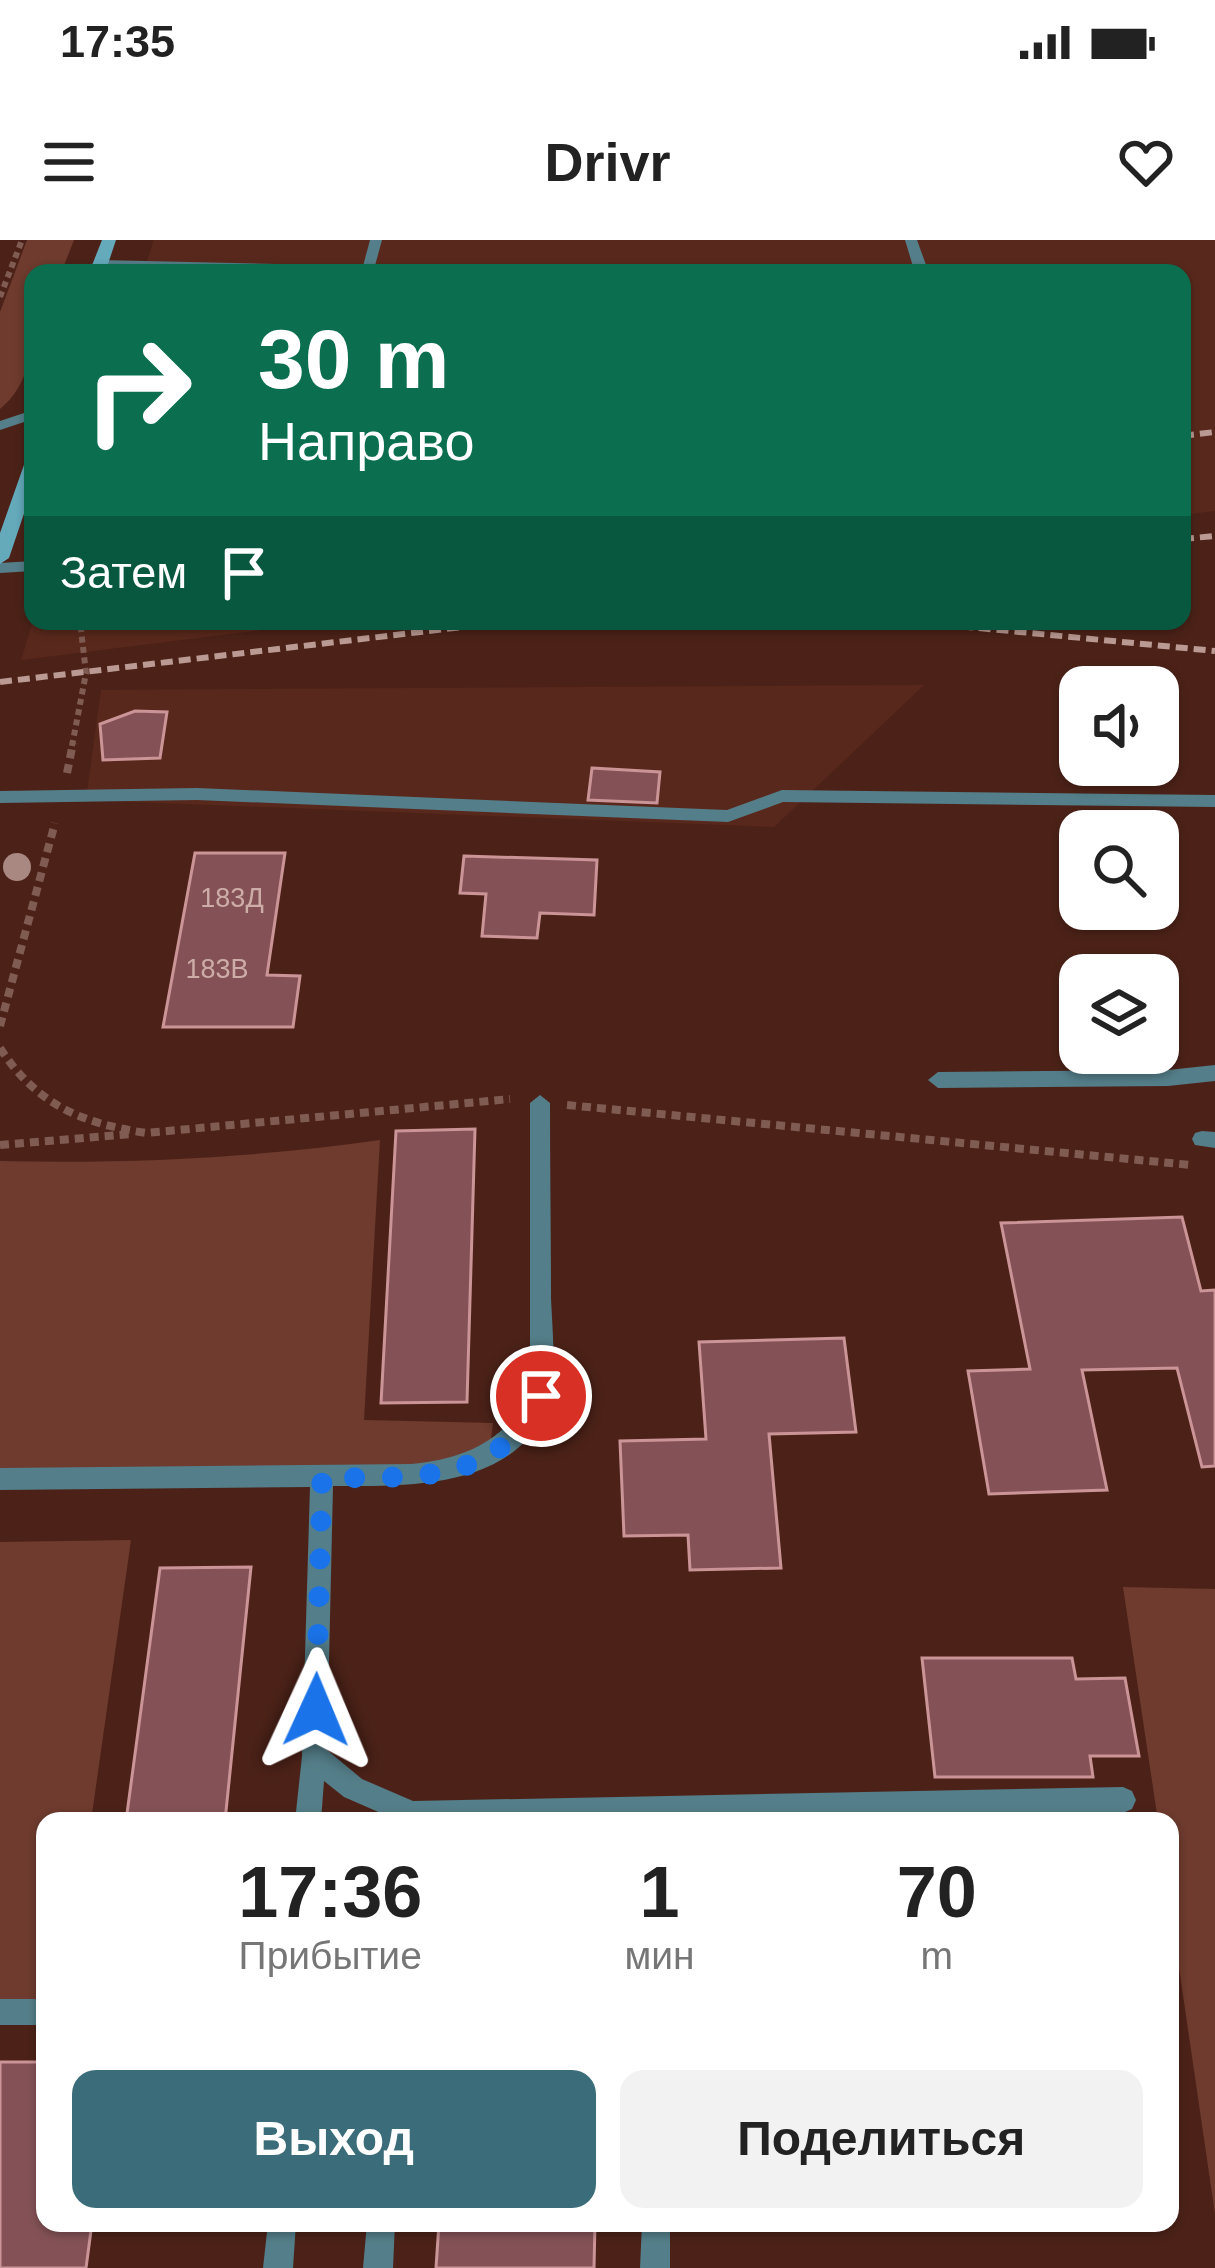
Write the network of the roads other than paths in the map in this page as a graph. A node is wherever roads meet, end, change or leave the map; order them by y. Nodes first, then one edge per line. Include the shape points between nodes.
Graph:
1 (24, 488) edge
2 (0, 558) edge
3 (0, 796) edge
4 (1215, 801) edge
5 (1215, 1073) edge
6 (938, 1080) dead end
7 (540, 1103) road end
8 (322, 1478) junction
9 (0, 1479) edge
10 (314, 1756) junction
11 (1124, 1800) dead end
12 (309, 1812) edge
13 (408, 1812) edge
14 (515, 1812) edge
15 (0, 2012) edge
16 (36, 2012) edge
17 (281, 2232) edge
18 (380, 2232) edge
19 (656, 2232) edge
20 (278, 2268) edge
21 (378, 2268) edge
22 (655, 2268) edge

1 - 2 main road
3 - 4 lane via 197,794 728,816 782,796
5 - 6 lane
7 - 8 lane via 541,1396 529,1421 504,1448 467,1467
8 - 9 lane
8 - 10 lane
10 - 12 lane
10 - 13 lane via 352,1788
11 - 14 lane
15 - 16 lane
17 - 20 lane
18 - 21 lane
19 - 22 lane

